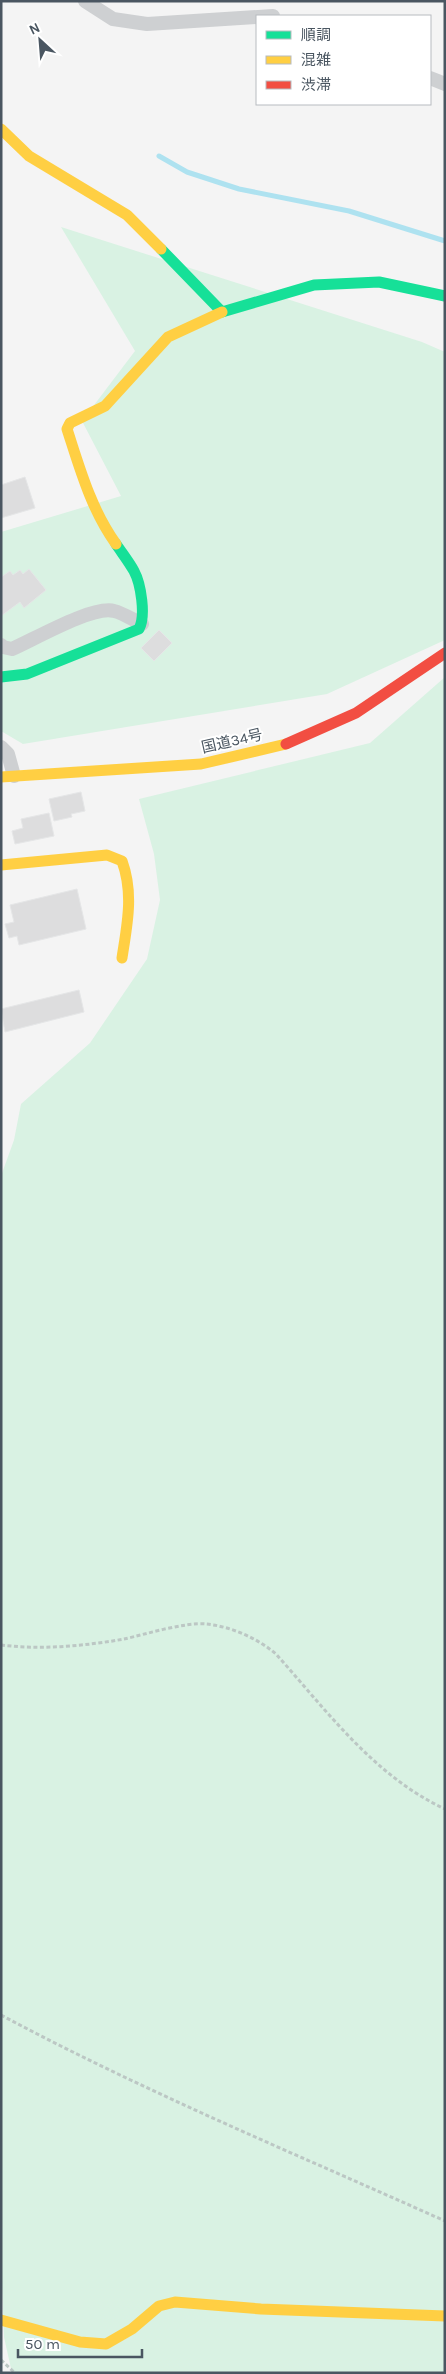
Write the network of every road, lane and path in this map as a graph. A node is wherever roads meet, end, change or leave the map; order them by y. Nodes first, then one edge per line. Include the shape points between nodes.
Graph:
1 (85, 1) edge
2 (256, 17) edge
3 (431, 78) edge
4 (445, 84) edge
5 (1, 129) edge
6 (445, 296) edge
7 (222, 312) junction
8 (142, 624) junction
9 (1, 645) edge
10 (445, 653) edge
11 (1, 677) edge
12 (1, 747) edge
13 (7, 777) edge
14 (1, 865) edge
15 (122, 958) dead end
16 (1, 1646) edge
17 (445, 1808) edge
18 (1, 2015) edge
19 (445, 2221) edge
20 (445, 2316) edge
21 (1, 2320) edge
22 (1, 2360) edge
23 (15, 2373) edge

1 - 2 street via 113,20 147,24
3 - 4 street
5 - 7 main road via 29,156 128,215
6 - 7 main road via 379,282 314,285
7 - 8 main road via 168,337 105,406 70,423 67,429 102,526 135,572 143,610
8 - 9 street via 113,610 102,610 12,649
8 - 11 main road via 139,629 27,674
10 - 13 main road, 国道34号 via 356,713 291,743 201,764
12 - 13 street via 8,754
14 - 15 main road via 107,855 122,861 129,876 130,897
16 - 17 path via 40,1648 122,1639 205,1624 230,1629 262,1642 361,1750 404,1784
18 - 19 path via 222,2123
20 - 21 main road via 261,2309 175,2302 159,2306 132,2329 106,2344 80,2342
22 - 23 path

